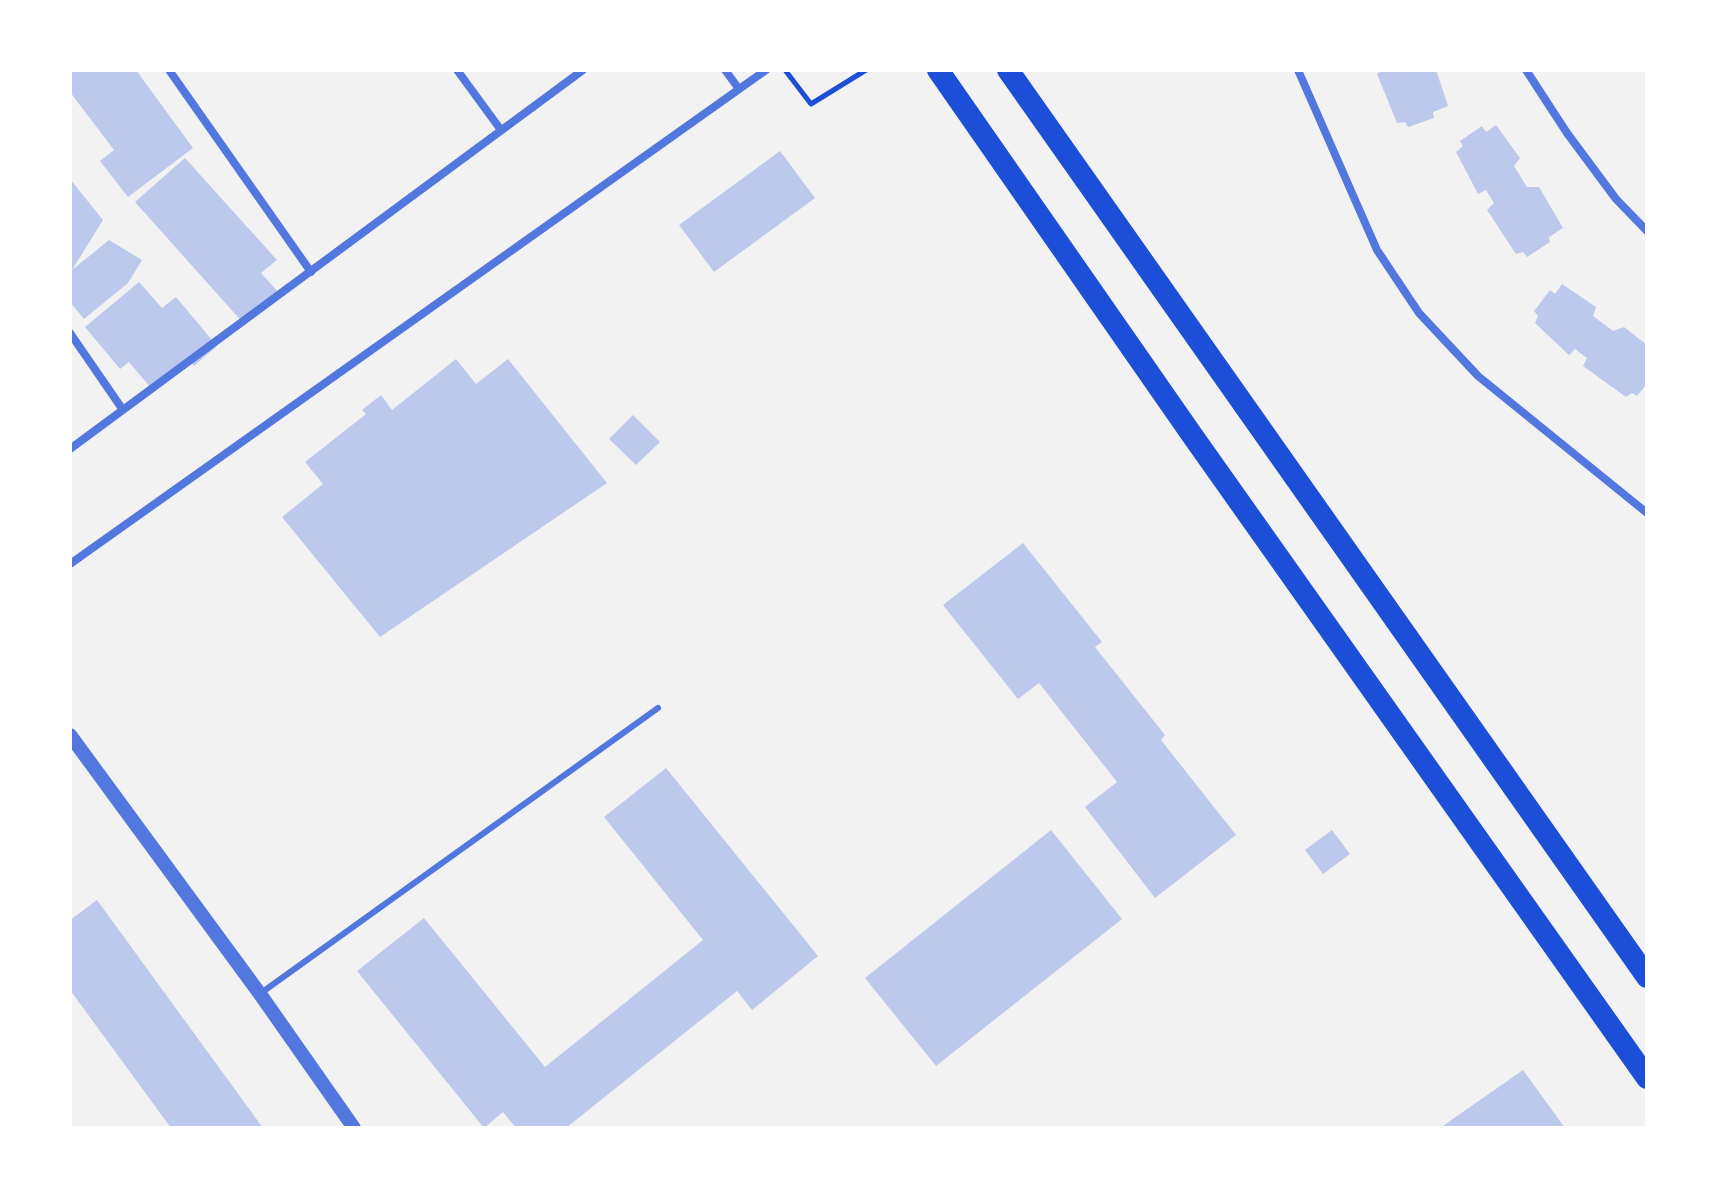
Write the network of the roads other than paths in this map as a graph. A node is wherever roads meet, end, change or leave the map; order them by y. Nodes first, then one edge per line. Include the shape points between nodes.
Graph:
1 (169, 70) edge
2 (457, 70) edge
3 (583, 70) edge
4 (725, 70) edge
5 (766, 70) edge
6 (938, 70) edge
7 (1008, 70) edge
8 (1298, 70) edge
9 (1526, 70) edge
10 (739, 89) junction
11 (501, 130) junction
12 (1647, 231) edge
13 (311, 272) junction
14 (70, 333) edge
15 (123, 410) junction
16 (70, 449) edge
17 (1647, 513) edge
18 (70, 564) edge
19 (658, 708) dead end
20 (70, 735) edge
21 (1647, 977) edge
22 (260, 994) junction
23 (1647, 1078) edge
24 (354, 1128) edge

1 - 13 street
2 - 11 street
3 - 11 street
4 - 10 street
5 - 10 street
6 - 23 highway
7 - 21 highway
8 - 17 street via 1377,250 1419,313 1478,376
9 - 12 street via 1616,199
10 - 18 street
11 - 13 street
13 - 15 street
14 - 15 street
15 - 16 street
19 - 22 lane
20 - 22 street
22 - 24 street

